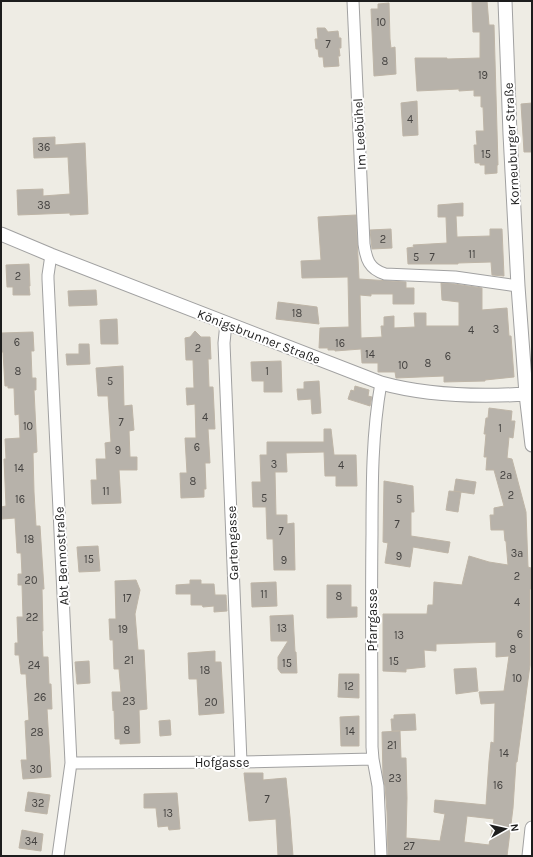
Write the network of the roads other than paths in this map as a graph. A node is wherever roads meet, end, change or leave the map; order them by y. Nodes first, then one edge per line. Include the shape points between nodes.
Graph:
1 (353, 1) edge
2 (505, 1) edge
3 (1, 234) edge
4 (51, 255) junction
5 (518, 286) junction
6 (226, 323) junction
7 (381, 383) junction
8 (529, 394) edge
9 (532, 445) edge
10 (373, 759) junction
11 (241, 762) junction
12 (71, 763) junction
13 (532, 828) edge
14 (58, 856) edge
15 (381, 856) edge
16 (529, 856) edge

1 - 5 street, Im Leebühel via 364,244 370,265 385,274 455,277
2 - 5 street, Korneuburger Straße
3 - 4 street, Königsbrunner Straße
4 - 6 street, Königsbrunner Straße
4 - 12 street, Abt Bennostraße via 48,275
5 - 8 street, Korneuburger Straße
6 - 7 street, Königsbrunner Straße
6 - 11 street, Gartengasse via 224,343
7 - 8 street, Königsbrunner Straße via 447,394
7 - 10 street, Pfarrgasse via 372,464
8 - 9 street, Korneuburger Straße
10 - 11 street, Hofgasse
10 - 15 street, Pfarrgasse via 378,786
11 - 12 street, Hofgasse
12 - 14 street, Abt Bennostraße
13 - 16 street

